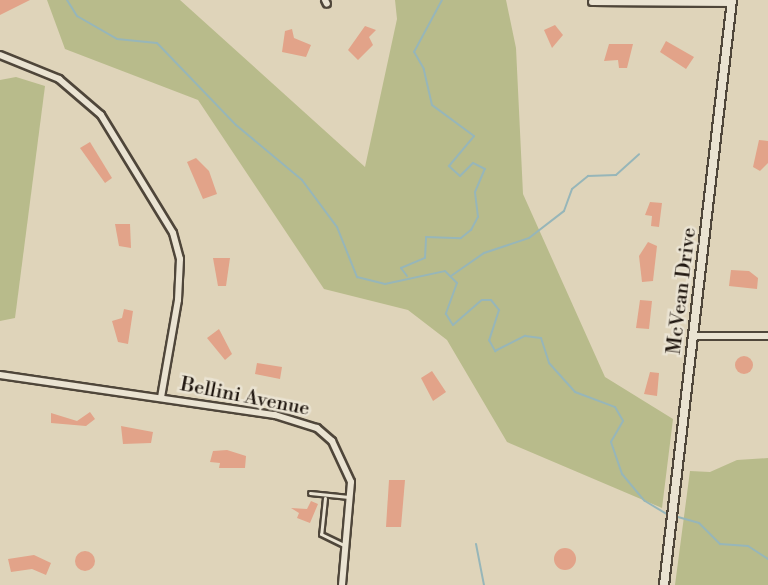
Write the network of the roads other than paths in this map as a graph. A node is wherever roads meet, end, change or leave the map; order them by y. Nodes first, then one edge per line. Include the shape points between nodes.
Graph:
1 (732, 2) edge
2 (592, 3) dead end
3 (0, 55) edge
4 (694, 336) junction
5 (768, 336) edge
6 (0, 375) edge
7 (161, 397) junction
8 (310, 493) dead end
9 (351, 497) junction
10 (325, 498) junction
11 (348, 545) junction
12 (342, 585) edge
13 (664, 585) edge

1 - 2 street
1 - 4 main road, McVean Drive
3 - 7 street via 59,79 101,114 173,233 180,260 178,300
4 - 5 street
4 - 13 main road, McVean Drive
6 - 7 street, Bellini Avenue
7 - 9 street, Bellini Avenue via 317,428 344,461
8 - 10 lane
9 - 10 lane
9 - 11 street, Bellini Avenue
10 - 11 lane via 321,534
11 - 12 street, Bellini Avenue

